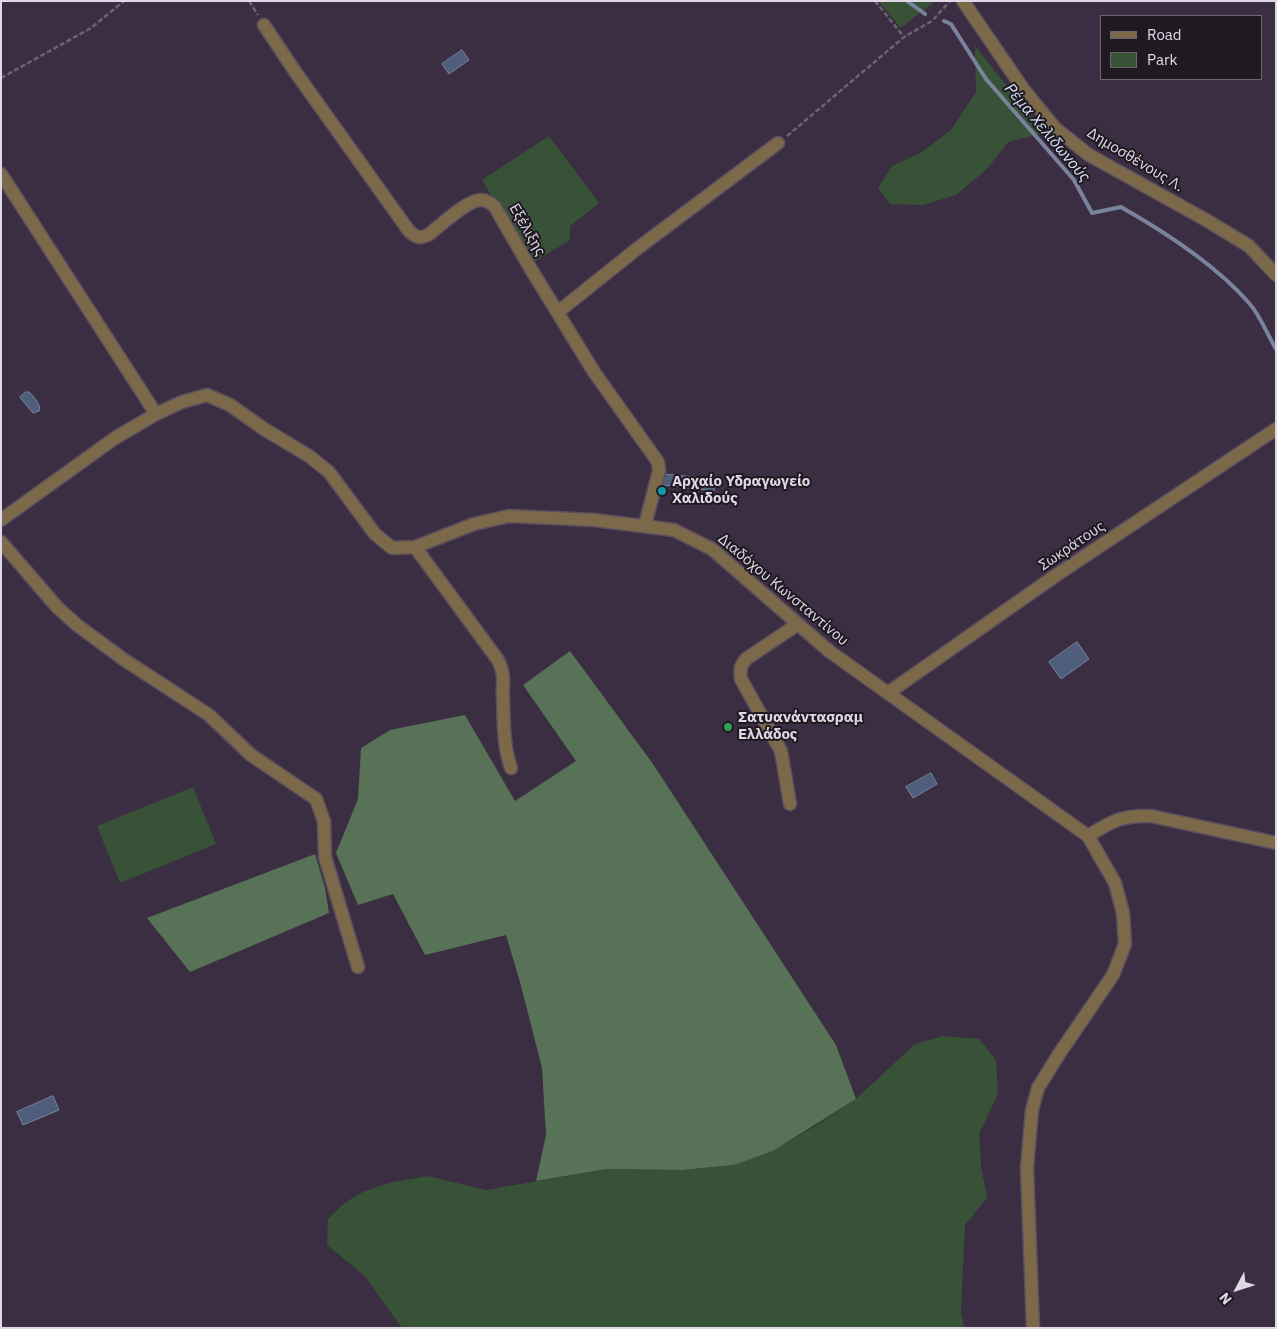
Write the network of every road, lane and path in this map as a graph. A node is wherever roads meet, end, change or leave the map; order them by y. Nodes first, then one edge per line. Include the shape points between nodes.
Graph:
1 (124, 1) edge
2 (250, 1) edge
3 (875, 1) edge
4 (950, 1) edge
5 (964, 1) edge
6 (264, 25) joint
7 (904, 36) junction
8 (1, 78) edge
9 (778, 143) joint
10 (1, 174) edge
11 (1276, 275) edge
12 (558, 312) junction
13 (156, 414) junction
14 (1276, 429) edge
15 (1, 520) edge
16 (646, 525) junction
17 (1, 542) edge
18 (415, 547) junction
19 (798, 624) junction
20 (888, 693) junction
21 (511, 768) dead end
22 (790, 804) dead end
23 (1088, 836) junction
24 (1276, 843) edge
25 (358, 967) dead end
26 (1033, 1328) edge

1 - 8 path via 91,28
2 - 6 path
3 - 7 path
4 - 7 path via 932,20
5 - 11 street, Δημοσθένους Λ. via 1024,90 1055,128 1089,155 1249,246
6 - 12 street, Εξέλιξης via 415,237 428,235 471,202 488,201 495,207
7 - 9 path
9 - 12 street
10 - 13 street
12 - 16 street, Εξέλιξης via 594,372 658,462 659,471
13 - 15 street, Διαδόχου Κωνσταντίνου via 115,438
13 - 18 street, Διαδόχου Κωνσταντίνου via 207,395 230,405 329,472 375,534 392,548
14 - 20 street, Σωκράτους via 1054,576
16 - 18 street, Διαδόχου Κωνσταντίνου via 509,516 474,524
16 - 19 street, Διαδόχου Κωνσταντίνου via 674,530 712,549
17 - 25 street via 56,607 76,625 209,715 251,755 316,800 324,821 325,857
18 - 21 street via 502,669 505,677 504,738
19 - 20 street, Διαδόχου Κωνσταντίνου
19 - 22 street via 746,659 740,671 741,679 781,750
20 - 23 street, Διαδόχου Κωνσταντίνου
23 - 24 street via 1112,822 1133,816 1151,816
23 - 26 street via 1116,883 1123,913 1124,944 1113,975 1038,1088 1032,1110 1027,1168

